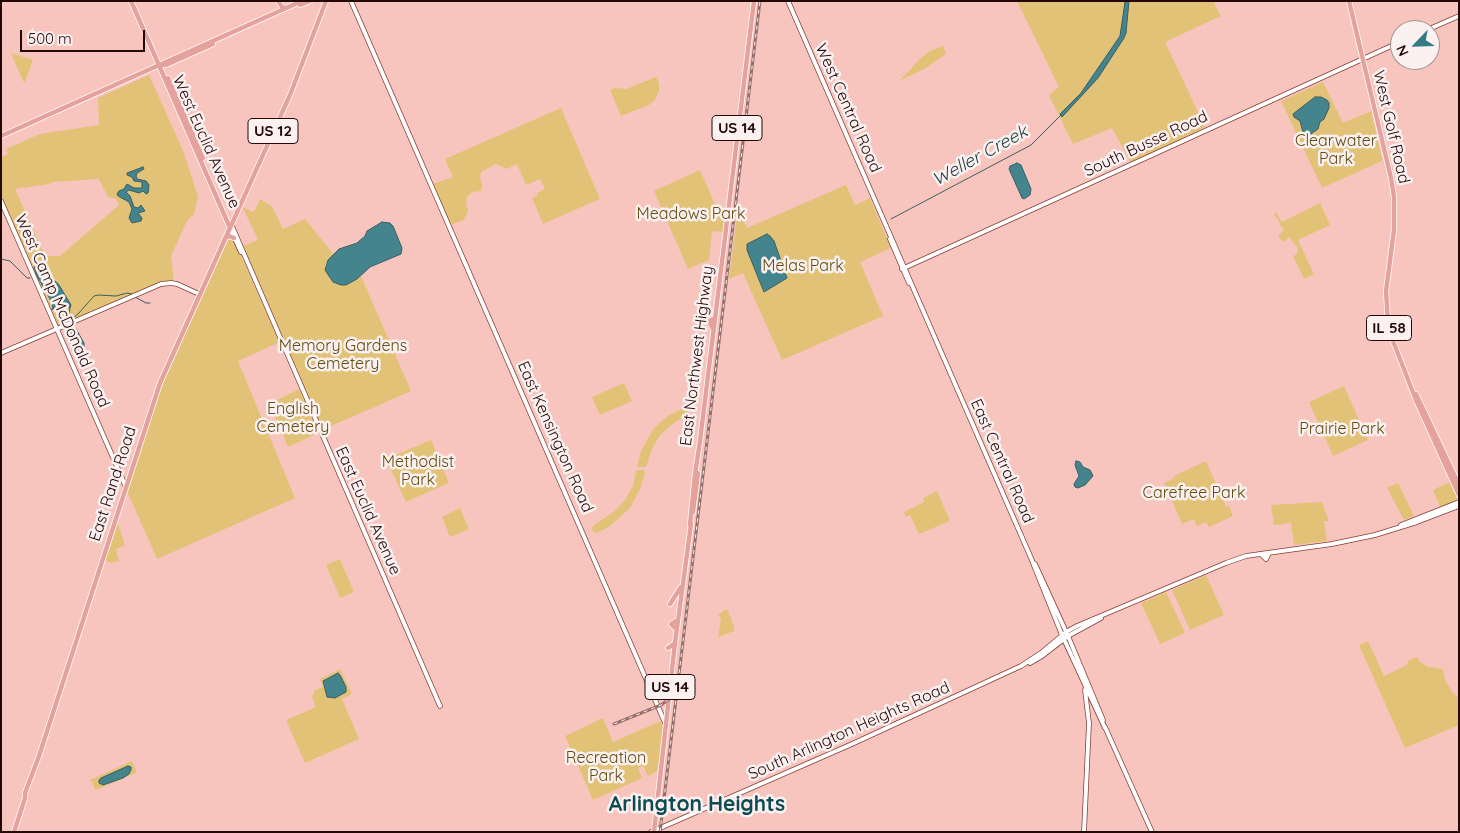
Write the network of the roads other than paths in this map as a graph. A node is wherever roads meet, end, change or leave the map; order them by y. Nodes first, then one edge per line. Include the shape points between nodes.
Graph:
1 (133, 1) edge
2 (278, 1) edge
3 (302, 1) edge
4 (310, 1) edge
5 (351, 1) edge
6 (754, 1) edge
7 (788, 1) edge
8 (1348, 1) edge
9 (325, 2) edge
10 (290, 7) junction
11 (1459, 16) edge
12 (1440, 24) edge
13 (1390, 46) edge
14 (1362, 59) junction
15 (160, 66) junction
16 (1, 136) edge
17 (1, 202) edge
18 (237, 212) junction
19 (228, 215) junction
20 (230, 226) junction
21 (225, 238) junction
22 (234, 238) junction
23 (904, 268) junction
24 (199, 294) junction
25 (262, 297) junction
26 (57, 329) junction
27 (1, 353) edge
28 (951, 374) joint
29 (1413, 389) junction
30 (1459, 485) edge
31 (125, 486) junction
32 (1459, 495) edge
33 (1459, 502) edge
34 (1459, 506) edge
35 (1392, 530) junction
36 (683, 583) junction
37 (680, 608) junction
38 (1065, 635) junction
39 (675, 643) junction
40 (668, 648) dead end
41 (1085, 682) junction
42 (1094, 699) junction
43 (668, 704) junction
44 (440, 706) dead end
45 (1094, 706) junction
46 (659, 707) junction
47 (1089, 723) junction
48 (666, 725) junction
49 (1106, 728) junction
50 (654, 831) edge
51 (14, 832) edge
52 (1084, 832) edge
53 (1151, 832) edge

1 - 15 main road
2 - 10 main road via 282,7
3 - 10 main road
4 - 15 main road
5 - 46 main road, East Kensington Road
6 - 36 main road, East Northwest Highway / US 14 via 715,318 709,321 714,331
7 - 23 main road, West Central Road
8 - 14 main road, West Golf Road / IL 58
9 - 18 main road, US 12 via 290,95
10 - 15 main road
11 - 12 main road
13 - 14 main road, South Busse Road
14 - 23 main road, South Busse Road
14 - 29 main road, West Golf Road / IL 58 via 1394,198 1394,230 1386,291 1387,317
15 - 16 main road
15 - 19 main road, West Euclid Avenue
15 - 20 main road, West Euclid Avenue
17 - 26 main road, West Camp McDonald Road
18 - 19 main road
18 - 20 main road, US 12
19 - 20 main road, West Euclid Avenue
20 - 21 main road, East Rand Road / US 12
20 - 22 main road, East Euclid Avenue
20 - 25 main road, East Euclid Avenue
21 - 22 main road
21 - 24 main road, East Rand Road / US 12
22 - 25 main road, East Euclid Avenue
23 - 28 main road, West Central Road
24 - 26 main road via 177,284 161,284
24 - 31 main road, East Rand Road / US 12 via 160,383
25 - 44 main road, East Euclid Avenue
26 - 27 main road
26 - 31 main road, West Camp McDonald Road
28 - 38 main road, East Central Road
29 - 30 main road, IL 58
29 - 32 main road, IL 58
31 - 51 main road, East Rand Road / US 12
33 - 35 main road
34 - 35 main road
35 - 38 main road, South Arlington Heights Road via 1332,544 1270,553 1266,559 1261,554 1246,556
36 - 37 main road, East Northwest Highway
36 - 37 main road via 671,603
37 - 39 main road, East Northwest Highway / US 14 via 678,620 671,624 677,630
38 - 41 main road, East Central Road
38 - 50 main road, South Arlington Heights Road via 1025,664
39 - 40 main road
39 - 43 main road, US 14
41 - 42 main road
41 - 45 main road
41 - 47 main road
42 - 45 main road
42 - 49 main road
43 - 46 main road via 665,708
43 - 48 main road, US 14
45 - 47 main road
45 - 49 main road
46 - 48 main road, East Kensington Road
47 - 52 main road
48 - 50 main road, US 14
49 - 53 main road

